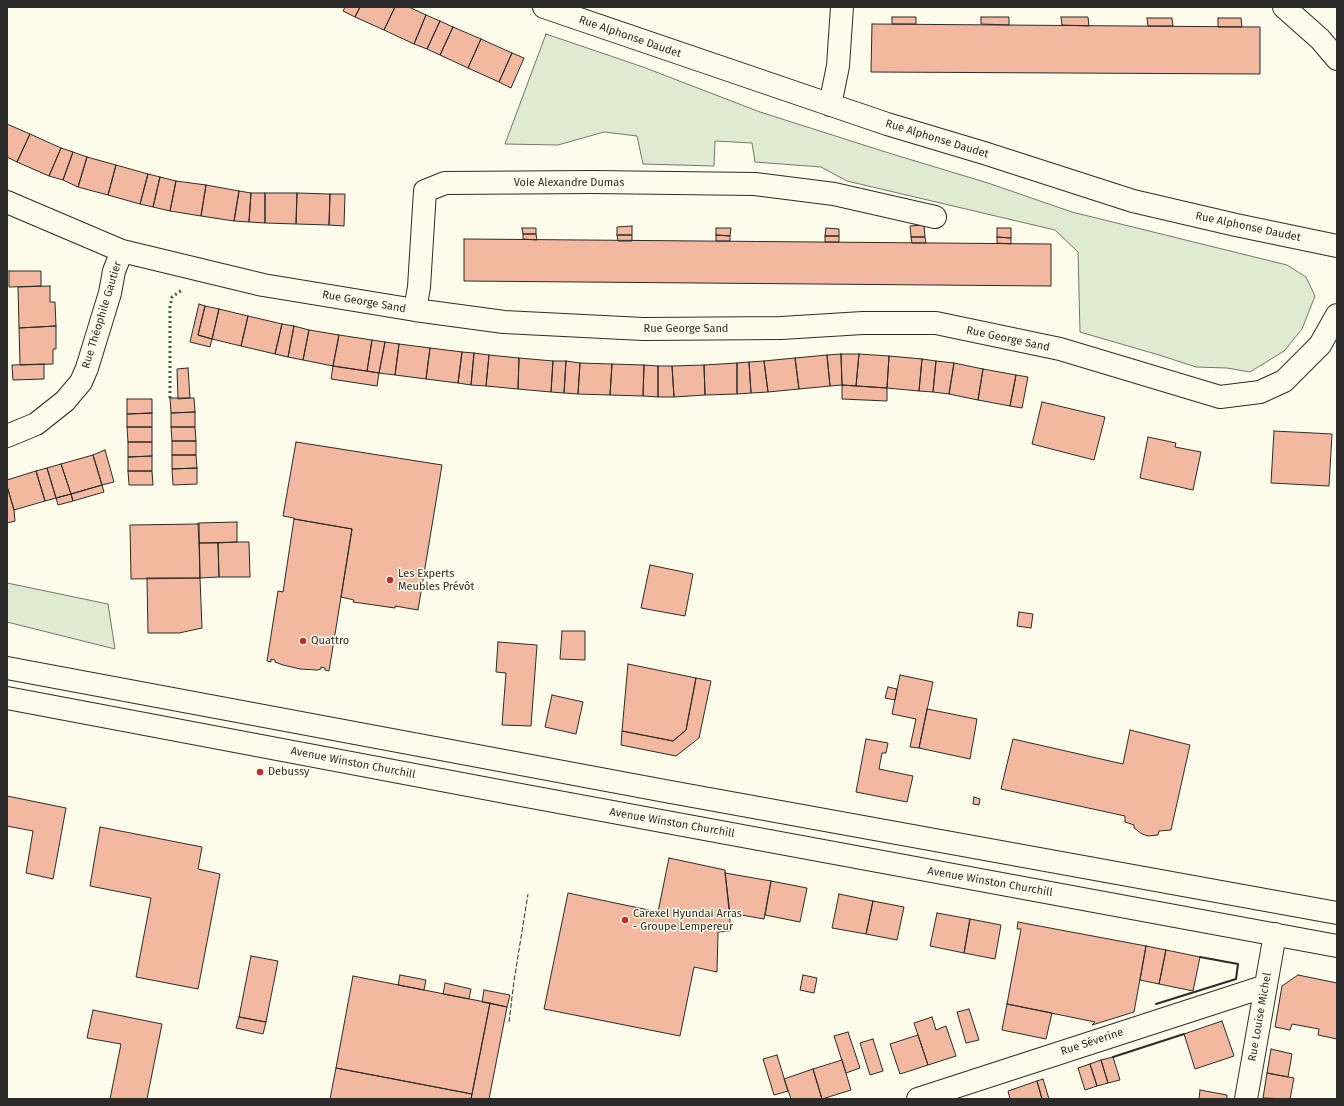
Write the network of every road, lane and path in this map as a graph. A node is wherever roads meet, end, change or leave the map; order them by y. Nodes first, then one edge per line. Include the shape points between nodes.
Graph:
1 (544, 7) edge
2 (842, 7) edge
3 (1284, 7) edge
4 (1337, 59) edge
5 (830, 105) junction
6 (7, 202) edge
7 (935, 217) dead end
8 (1337, 246) edge
9 (122, 251) junction
10 (415, 310) junction
11 (1337, 315) edge
12 (7, 436) edge
13 (7, 668) edge
14 (7, 698) edge
15 (1337, 913) edge
16 (1275, 934) junction
17 (1337, 946) edge
18 (1266, 986) junction
19 (918, 1099) edge
20 (1246, 1099) edge

1 - 5 street, Rue Alphonse Daudet
2 - 5 street via 838,66
3 - 4 street via 1320,39
5 - 8 street, Rue Alphonse Daudet via 1133,201
6 - 9 street, Rue George Sand
7 - 10 street, Voie Alexandre Dumas via 834,194 755,184 445,183 425,191 419,287
9 - 10 street, Rue George Sand via 263,285
9 - 12 street, Rue Théophile Gautier via 81,382 65,401 36,424
10 - 11 street, Rue George Sand via 504,322 643,329 936,323 1060,349 1220,397 1260,392 1284,381 1320,345
13 - 15 street
14 - 16 street, Avenue Winston Churchill
16 - 17 street, Avenue Winston Churchill
16 - 18 street, Rue Louise Michel
18 - 19 street, Rue Séverine
18 - 20 street, Rue Louise Michel

